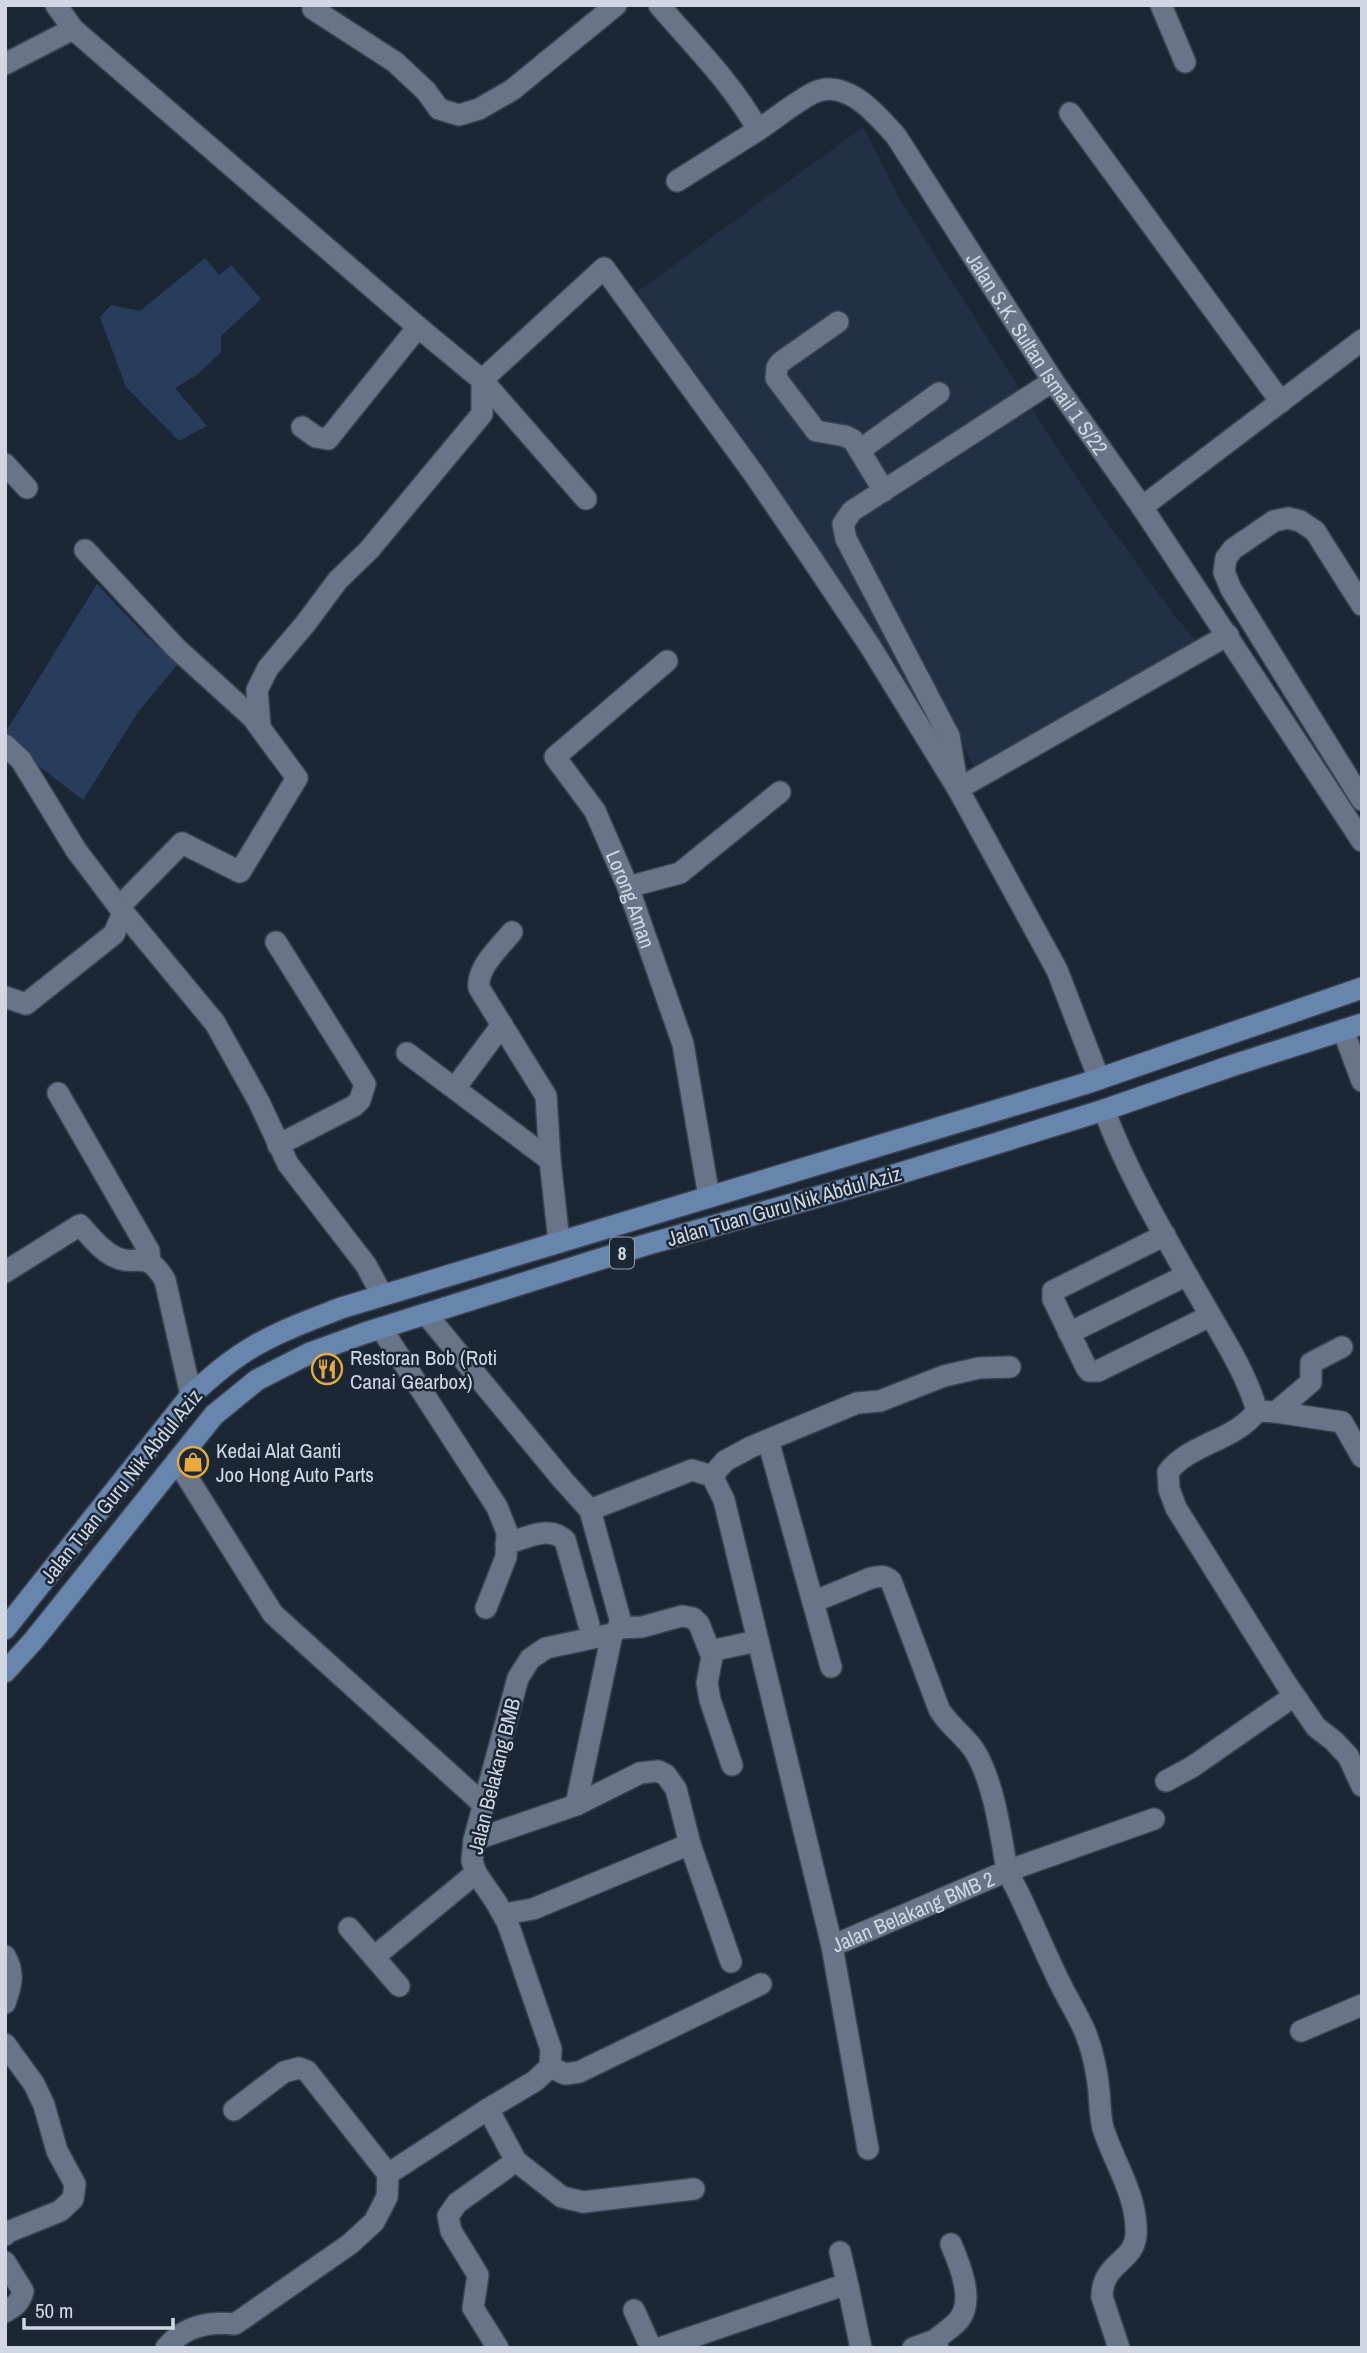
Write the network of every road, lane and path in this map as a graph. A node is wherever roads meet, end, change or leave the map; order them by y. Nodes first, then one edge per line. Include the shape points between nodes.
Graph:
1 (56, 5) edge
2 (616, 5) edge
3 (659, 5) edge
4 (1161, 5) edge
5 (313, 9) dead end
6 (73, 29) junction
7 (1185, 62) dead end
8 (5, 64) edge
9 (1070, 113) dead end
10 (758, 130) junction
11 (677, 181) dead end
12 (838, 322) dead end
13 (418, 327) junction
14 (1362, 340) edge
15 (482, 380) junction
16 (1053, 381) junction
17 (939, 393) dead end
18 (1281, 402) junction
19 (302, 427) dead end
20 (860, 450) junction
21 (5, 464) edge
22 (27, 488) dead end
23 (884, 491) junction
24 (586, 499) dead end
25 (1142, 507) junction
26 (85, 550) dead end
27 (1362, 605) edge
28 (1228, 635) junction
29 (667, 661) dead end
30 (260, 727) junction
31 (5, 745) edge
32 (1340, 765) junction
33 (1321, 778) junction
34 (958, 789) junction
35 (780, 792) dead end
36 (1362, 800) edge
37 (1362, 841) edge
38 (628, 887) junction
39 (121, 910) junction
40 (512, 932) dead end
41 (276, 942) dead end
42 (1362, 988) edge
43 (5, 997) edge
44 (502, 1025) junction
45 (1352, 1027) edge
46 (407, 1053) dead end
47 (1099, 1079) junction
48 (1362, 1081) edge
49 (455, 1088) junction
50 (58, 1093) dead end
51 (1104, 1110) junction
52 (278, 1145) junction
53 (866, 1150) junction
54 (550, 1160) junction
55 (878, 1180) junction
56 (709, 1197) junction
57 (1165, 1235) junction
58 (559, 1242) junction
59 (150, 1263) junction
60 (7, 1267) edge
61 (1187, 1275) junction
62 (382, 1295) junction
63 (426, 1314) junction
64 (1210, 1316) junction
65 (381, 1328) junction
66 (1069, 1333) junction
67 (1342, 1347) dead end
68 (1010, 1367) dead end
69 (191, 1395) junction
70 (1266, 1412) junction
71 (768, 1440) junction
72 (1362, 1457) edge
73 (177, 1461) junction
74 (712, 1476) junction
75 (590, 1510) junction
76 (506, 1544) junction
77 (813, 1602) junction
78 (486, 1608) dead end
79 (589, 1625) dead end
80 (5, 1629) edge
81 (615, 1631) junction
82 (757, 1641) junction
83 (710, 1651) junction
84 (831, 1667) dead end
85 (5, 1672) edge
86 (1294, 1696) junction
87 (732, 1765) dead end
88 (1166, 1781) dead end
89 (1362, 1786) edge
90 (483, 1804) junction
91 (576, 1805) junction
92 (1154, 1819) dead end
93 (474, 1840) junction
94 (690, 1844) junction
95 (1007, 1871) junction
96 (475, 1873) junction
97 (504, 1914) junction
98 (349, 1928) dead end
99 (832, 1946) junction
100 (5, 1956) edge
101 (374, 1957) junction
102 (731, 1962) dead end
103 (761, 1984) dead end
104 (399, 1986) dead end
105 (5, 2003) edge
106 (1362, 2005) edge
107 (1301, 2031) dead end
108 (5, 2044) edge
109 (550, 2067) junction
110 (488, 2109) junction
111 (234, 2110) dead end
112 (869, 2150) dead end
113 (516, 2161) junction
114 (388, 2174) junction
115 (694, 2189) dead end
116 (5, 2235) edge
117 (951, 2244) dead end
118 (840, 2252) dead end
119 (5, 2262) edge
120 (848, 2286) junction
121 (634, 2310) dead end
122 (5, 2312) edge
123 (936, 2344) edge
124 (166, 2348) edge
125 (498, 2348) edge
126 (651, 2348) edge
127 (660, 2348) edge
128 (862, 2348) edge
129 (913, 2348) edge
130 (1119, 2348) edge

1 - 6 street
2 - 5 street via 512,90 459,115 435,106 395,62
3 - 10 street via 708,61
4 - 7 street
6 - 8 street
6 - 13 street
9 - 18 street
10 - 11 street, Jalan S.K. Sultan Ismail 1 S/22
10 - 16 street, Jalan S.K. Sultan Ismail 1 S/22 via 816,92 835,90 853,95 874,111 896,136
12 - 20 street via 781,362 776,378 816,431 850,438
13 - 15 street
13 - 19 street via 328,439 316,438
14 - 18 street
15 - 24 street
15 - 30 street via 482,414 268,668 256,695
15 - 34 street via 604,268 796,536
16 - 23 street
16 - 25 street, Jalan S.K. Sultan Ismail 1 S/22
17 - 20 street
18 - 25 street
20 - 23 street
21 - 22 street
23 - 34 street via 846,517 843,532 948,736
25 - 28 street, Jalan S.K. Sultan Ismail 1 S/22
26 - 30 street via 176,648
27 - 32 street via 1315,531 1300,522 1288,518 1274,521 1226,558 1224,572 1231,589
28 - 33 street, Jalan S.K. Sultan Ismail 1 S/22
28 - 34 street
29 - 38 street, Lorong Aman via 555,757 595,811
30 - 39 street via 297,778 240,872 182,843
31 - 39 street via 21,760 76,850
32 - 33 street
32 - 36 street
33 - 37 street, Jalan S.K. Sultan Ismail 1 S/22
34 - 47 street via 1057,970
35 - 38 street via 680,873
38 - 56 street, Lorong Aman via 683,1044
39 - 43 street via 114,934 26,1004
39 - 52 street via 215,1023
40 - 44 street via 478,982
41 - 52 street via 365,1084 354,1106
42 - 47 main road, Jalan Tuan Guru Nik Abdul Aziz / 8
44 - 49 street
44 - 54 street via 546,1096
45 - 48 street
45 - 51 main road, Jalan Tuan Guru Nik Abdul Aziz / 8
46 - 49 street
47 - 53 main road, Jalan Tuan Guru Nik Abdul Aziz / 8
49 - 54 street
50 - 59 street via 149,1251
51 - 55 main road, Jalan Tuan Guru Nik Abdul Aziz / 8
51 - 57 street
52 - 62 street via 366,1265
53 - 55 main road via 861,1165
53 - 56 main road, Jalan Tuan Guru Nik Abdul Aziz / 8
54 - 58 street
55 - 63 main road, Jalan Tuan Guru Nik Abdul Aziz / 8 via 645,1245
56 - 58 main road, Jalan Tuan Guru Nik Abdul Aziz / 8
57 - 61 street
57 - 66 street via 1053,1291
58 - 62 main road, Jalan Tuan Guru Nik Abdul Aziz / 8
59 - 60 street via 115,1257 80,1226
59 - 69 street via 165,1280
61 - 64 street
61 - 66 street
62 - 69 main road, Jalan Tuan Guru Nik Abdul Aziz / 8 via 295,1326 252,1347
63 - 65 main road, Jalan Tuan Guru Nik Abdul Aziz / 8
63 - 75 street
64 - 66 street via 1094,1372 1086,1367
64 - 70 street
65 - 73 main road, Jalan Tuan Guru Nik Abdul Aziz / 8 via 310,1353 257,1380 214,1415
65 - 76 street via 497,1507 507,1532
67 - 70 street via 1311,1363 1311,1382
68 - 71 street via 944,1376 880,1401 857,1403
69 - 80 main road, Jalan Tuan Guru Nik Abdul Aziz / 8
70 - 72 street via 1342,1422
70 - 86 street via 1176,1461 1168,1472 1169,1489 1176,1508
71 - 74 street via 725,1461
71 - 77 street
73 - 85 main road, Jalan Tuan Guru Nik Abdul Aziz / 8
73 - 90 street via 273,1614
74 - 75 street via 692,1470
74 - 82 street, Jalan Belakang BMB 2 via 724,1500
75 - 81 street via 620,1619
76 - 78 street via 506,1557
76 - 79 street via 551,1532 565,1540
77 - 84 street
77 - 95 street via 872,1578 891,1581 939,1709 975,1751 984,1771
81 - 83 street, Jalan Belakang BMB via 687,1616 699,1624
81 - 90 street, Jalan Belakang BMB via 547,1648 530,1659 518,1678
81 - 91 street
82 - 83 street
82 - 99 street, Jalan Belakang BMB 2
83 - 87 street via 708,1689
86 - 88 street
86 - 89 street via 1315,1727 1348,1756
90 - 93 street, Jalan Belakang BMB
91 - 93 street
91 - 94 street via 640,1773 657,1771 676,1789
92 - 95 street
93 - 96 street, Jalan Belakang BMB
94 - 97 street via 533,1909
94 - 102 street
95 - 99 street, Jalan Belakang BMB 2
95 - 130 street, Jalan Belakang BMB 2 via 1086,2035 1104,2130 1136,2224 1132,2248 1103,2279 1102,2297
96 - 97 street, Jalan Belakang BMB
96 - 101 street
97 - 109 street, Jalan Belakang BMB via 551,2049
98 - 101 street
99 - 112 street
100 - 105 street via 12,1972
101 - 104 street
103 - 109 street via 575,2074
106 - 107 street
108 - 116 street via 34,2084 57,2151 75,2184 74,2199 60,2211
109 - 110 street
110 - 113 street
110 - 114 street
111 - 114 street via 284,2072 307,2071
113 - 115 street via 562,2197 583,2202
113 - 125 street via 457,2203 448,2216 451,2231 478,2275 473,2308
114 - 124 street via 387,2197 374,2222 349,2244 235,2323 192,2328
117 - 123 street via 963,2273 963,2311
118 - 120 street
119 - 122 street via 23,2291 16,2306
120 - 127 street
120 - 128 street
121 - 126 street
123 - 129 street

